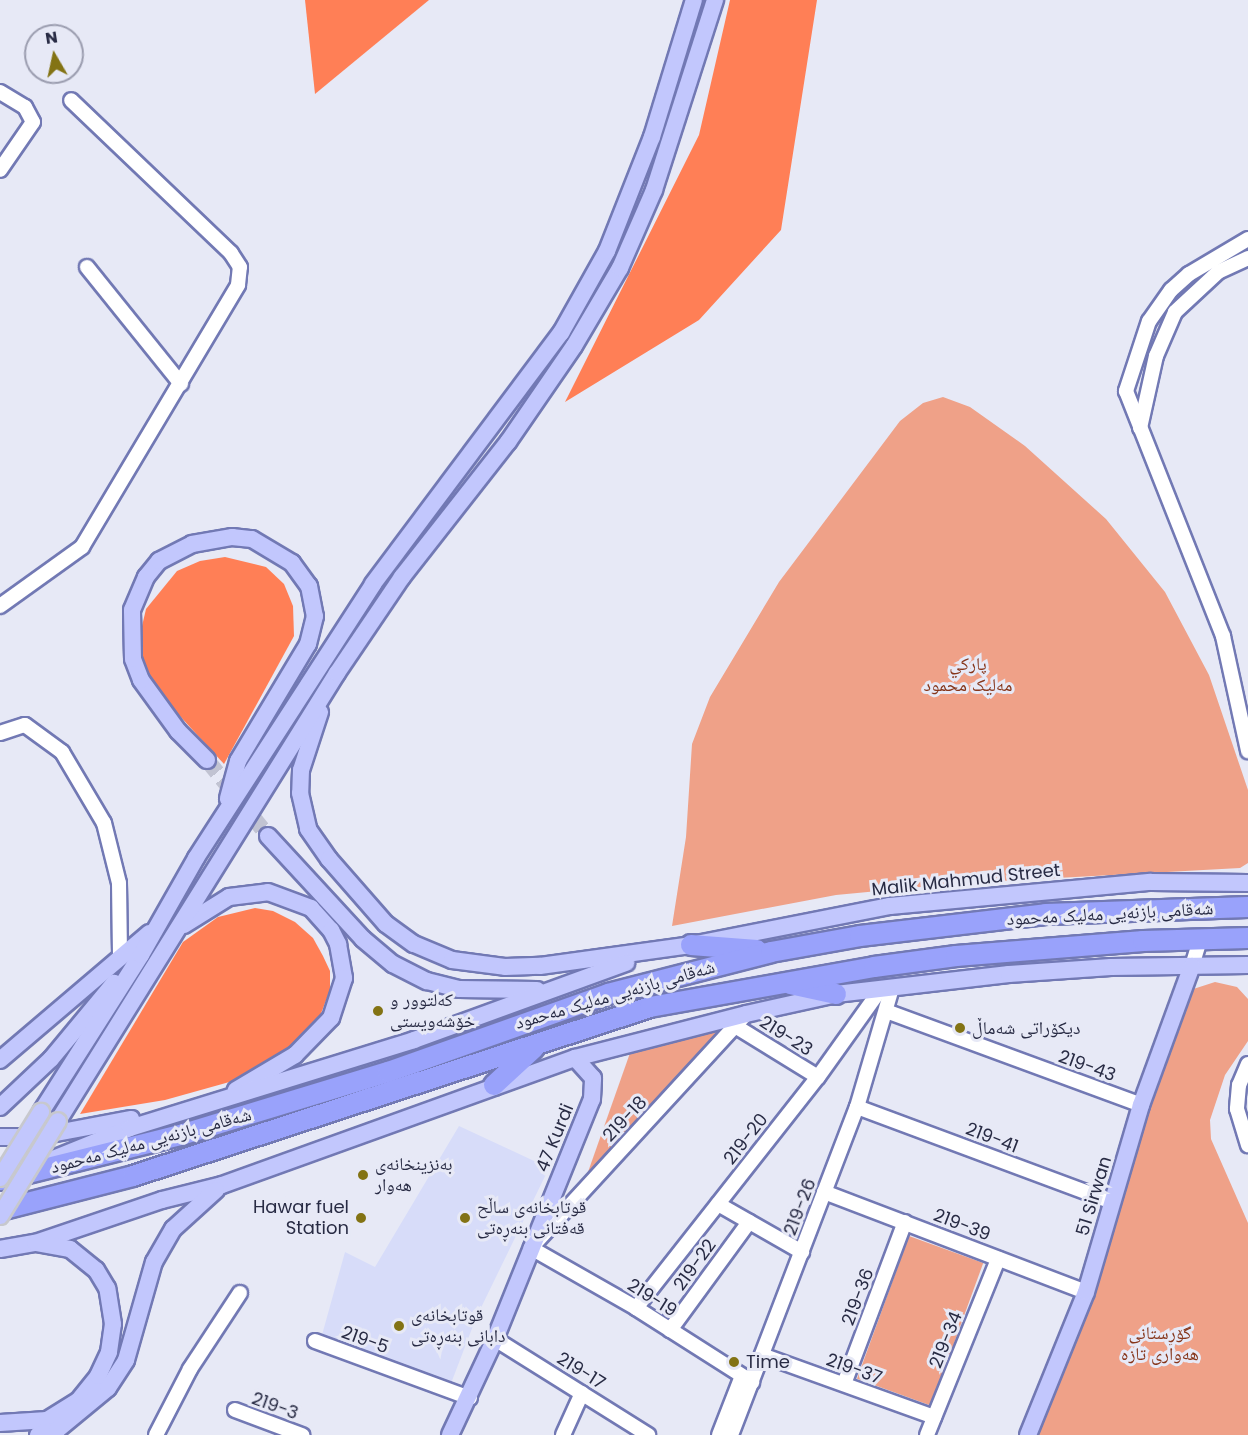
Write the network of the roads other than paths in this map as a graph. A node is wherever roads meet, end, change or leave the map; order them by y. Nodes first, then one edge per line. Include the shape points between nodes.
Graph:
1 (694, 0) edge
2 (715, 0) edge
3 (0, 92) edge
4 (71, 100) dead end
5 (0, 170) edge
6 (1248, 239) edge
7 (1248, 258) edge
8 (87, 267) dead end
9 (181, 384) junction
10 (1140, 428) junction
11 (373, 584) junction
12 (391, 594) junction
13 (0, 606) edge
14 (337, 673) junction
15 (0, 733) edge
16 (1248, 751) edge
17 (207, 760) tunnel mouth
18 (225, 813) junction
19 (268, 836) tunnel mouth
20 (1248, 883) edge
21 (1248, 907) edge
22 (157, 927) junction
23 (174, 933) junction
24 (1248, 938) edge
25 (1200, 939) junction
26 (691, 945) junction
27 (771, 952) junction
28 (120, 957) junction
29 (1248, 965) edge
30 (1192, 966) junction
31 (131, 970) junction
32 (782, 982) junction
33 (553, 989) junction
34 (886, 989) junction
35 (836, 994) junction
36 (886, 1011) junction
37 (740, 1020) junction
38 (540, 1042) junction
39 (575, 1058) junction
40 (0, 1060) edge
41 (1248, 1064) edge
42 (818, 1077) junction
43 (494, 1085) junction
44 (5, 1102) edge
45 (210, 1105) junction
46 (1141, 1105) junction
47 (857, 1107) junction
48 (171, 1115) junction
49 (0, 1137) edge
50 (1248, 1145) edge
51 (4, 1178) edge
52 (222, 1185) junction
53 (825, 1192) junction
54 (1113, 1202) junction
55 (718, 1204) junction
56 (0, 1210) edge
57 (0, 1216) edge
58 (749, 1222) junction
59 (905, 1222) junction
60 (35, 1243) junction
61 (531, 1248) junction
62 (0, 1249) edge
63 (802, 1252) junction
64 (998, 1259) junction
65 (1086, 1292) junction
66 (240, 1293) dead end
67 (636, 1308) junction
68 (670, 1330) junction
69 (495, 1338) junction
70 (315, 1341) dead end
71 (762, 1355) junction
72 (747, 1379) junction
73 (844, 1384) junction
74 (582, 1393) junction
75 (470, 1398) junction
76 (235, 1410) dead end
77 (934, 1418) junction
78 (0, 1423) edge
79 (38, 1435) edge
80 (156, 1435) edge
81 (302, 1435) edge
82 (450, 1435) edge
83 (563, 1435) edge
84 (648, 1435) edge
85 (719, 1435) edge
86 (731, 1435) edge
87 (927, 1435) edge
88 (1028, 1435) edge

1 - 11 main road via 652,137 607,251 561,333
2 - 12 main road via 654,190 620,268 574,346 508,442
3 - 5 street via 25,107 33,122
4 - 9 street via 231,253 240,267 238,285
6 - 10 street via 1189,274 1171,290 1149,321 1126,391
7 - 10 street via 1218,272 1175,312 1156,356
8 - 9 street
9 - 13 street via 82,547
10 - 16 street via 1223,636
11 - 12 main road
11 - 18 main road
12 - 14 main road
14 - 23 main road
14 - 26 main road via 301,770 303,812 308,828 329,860 397,932 452,960 505,967
15 - 28 street via 25,725 62,752 104,823 119,883
17 - 18 main road via 178,731 141,680 132,659 132,610 146,577 159,561 192,544 232,537 252,539 292,563 309,586 315,616 308,644 238,761
18 - 22 main road
19 - 33 main road via 378,954 409,973 459,989
20 - 26 main road, Malik Mahmud Street via 1151,882 890,906
21 - 27 highway, شەقامی بازنەیی مەلیک مەحمود via 1046,914 860,936
22 - 28 main road
22 - 31 main road
23 - 45 main road via 229,897 267,892 298,901 316,913 331,930 342,961 342,992 322,1032 295,1055
23 - 57 main road, bridge
24 - 25 highway, شەقامی بازنەیی مەلیک مەحمود
25 - 30 street
25 - 32 highway, شەقامی بازنەیی مەلیک مەحمود via 956,956
26 - 27 highway
26 - 33 main road
27 - 51 highway, شەقامی بازنەیی مەلیک مەحمود via 608,994 388,1072 184,1134
28 - 40 main road
29 - 30 main road
30 - 34 main road via 1040,971
30 - 46 main road, 51 Sirwan
31 - 44 main road via 99,999 51,1059
31 - 51 main road, bridge
32 - 35 highway
32 - 38 highway, شەقامی بازنەیی مەلیک مەحمود via 650,1007
33 - 45 main road
34 - 35 main road
34 - 36 street, 219-26
34 - 42 street, 219-20
35 - 37 main road
36 - 46 street, 219-43
36 - 47 street, 219-26
37 - 39 main road
37 - 42 street, 219-23
37 - 61 street, 219-18
38 - 43 highway
38 - 56 highway, شەقامی بازنەیی مەلیک مەحمود via 133,1176
39 - 43 main road
39 - 61 main road, 47 Kurdi via 591,1072 594,1092
41 - 50 street via 1239,1085 1237,1109
42 - 55 street, 219-20
43 - 52 main road
45 - 48 main road
46 - 54 main road, 51 Sirwan
47 - 53 street, 219-26
47 - 54 street, 219-41
48 - 49 main road via 34,1137
48 - 51 main road via 90,1142
52 - 60 main road via 162,1200
52 - 79 main road via 173,1229 158,1254 126,1360 108,1388 57,1430
53 - 59 street, 219-39
53 - 63 street, 219-26
54 - 65 main road, 51 Sirwan
55 - 58 street
55 - 67 street, 219-20
58 - 63 street
58 - 68 street, 219-22
59 - 64 street, 219-39
59 - 73 street, 219-36
60 - 62 main road
60 - 78 main road via 70,1249 96,1270 107,1288 113,1324 109,1352 98,1376 78,1401 47,1420
61 - 67 street, 219-19
61 - 69 main road, 47 Kurdi
63 - 71 street, 219-26
64 - 65 street, 219-39
64 - 77 street, 219-34
65 - 88 main road, 51 Sirwan
66 - 80 street via 190,1369
67 - 68 street, 219-19
68 - 72 street, 219-19
69 - 74 street, 219-17
69 - 75 main road, 47 Kurdi
70 - 75 street, 219-5
71 - 72 street, 219-26
71 - 73 street, 219-37
72 - 85 street
72 - 86 street, 219-26
73 - 77 street, 219-37
74 - 83 street
74 - 84 street, 219-17
75 - 82 main road, 47 Kurdi
76 - 81 street, 219-3
77 - 87 street, 219-34

